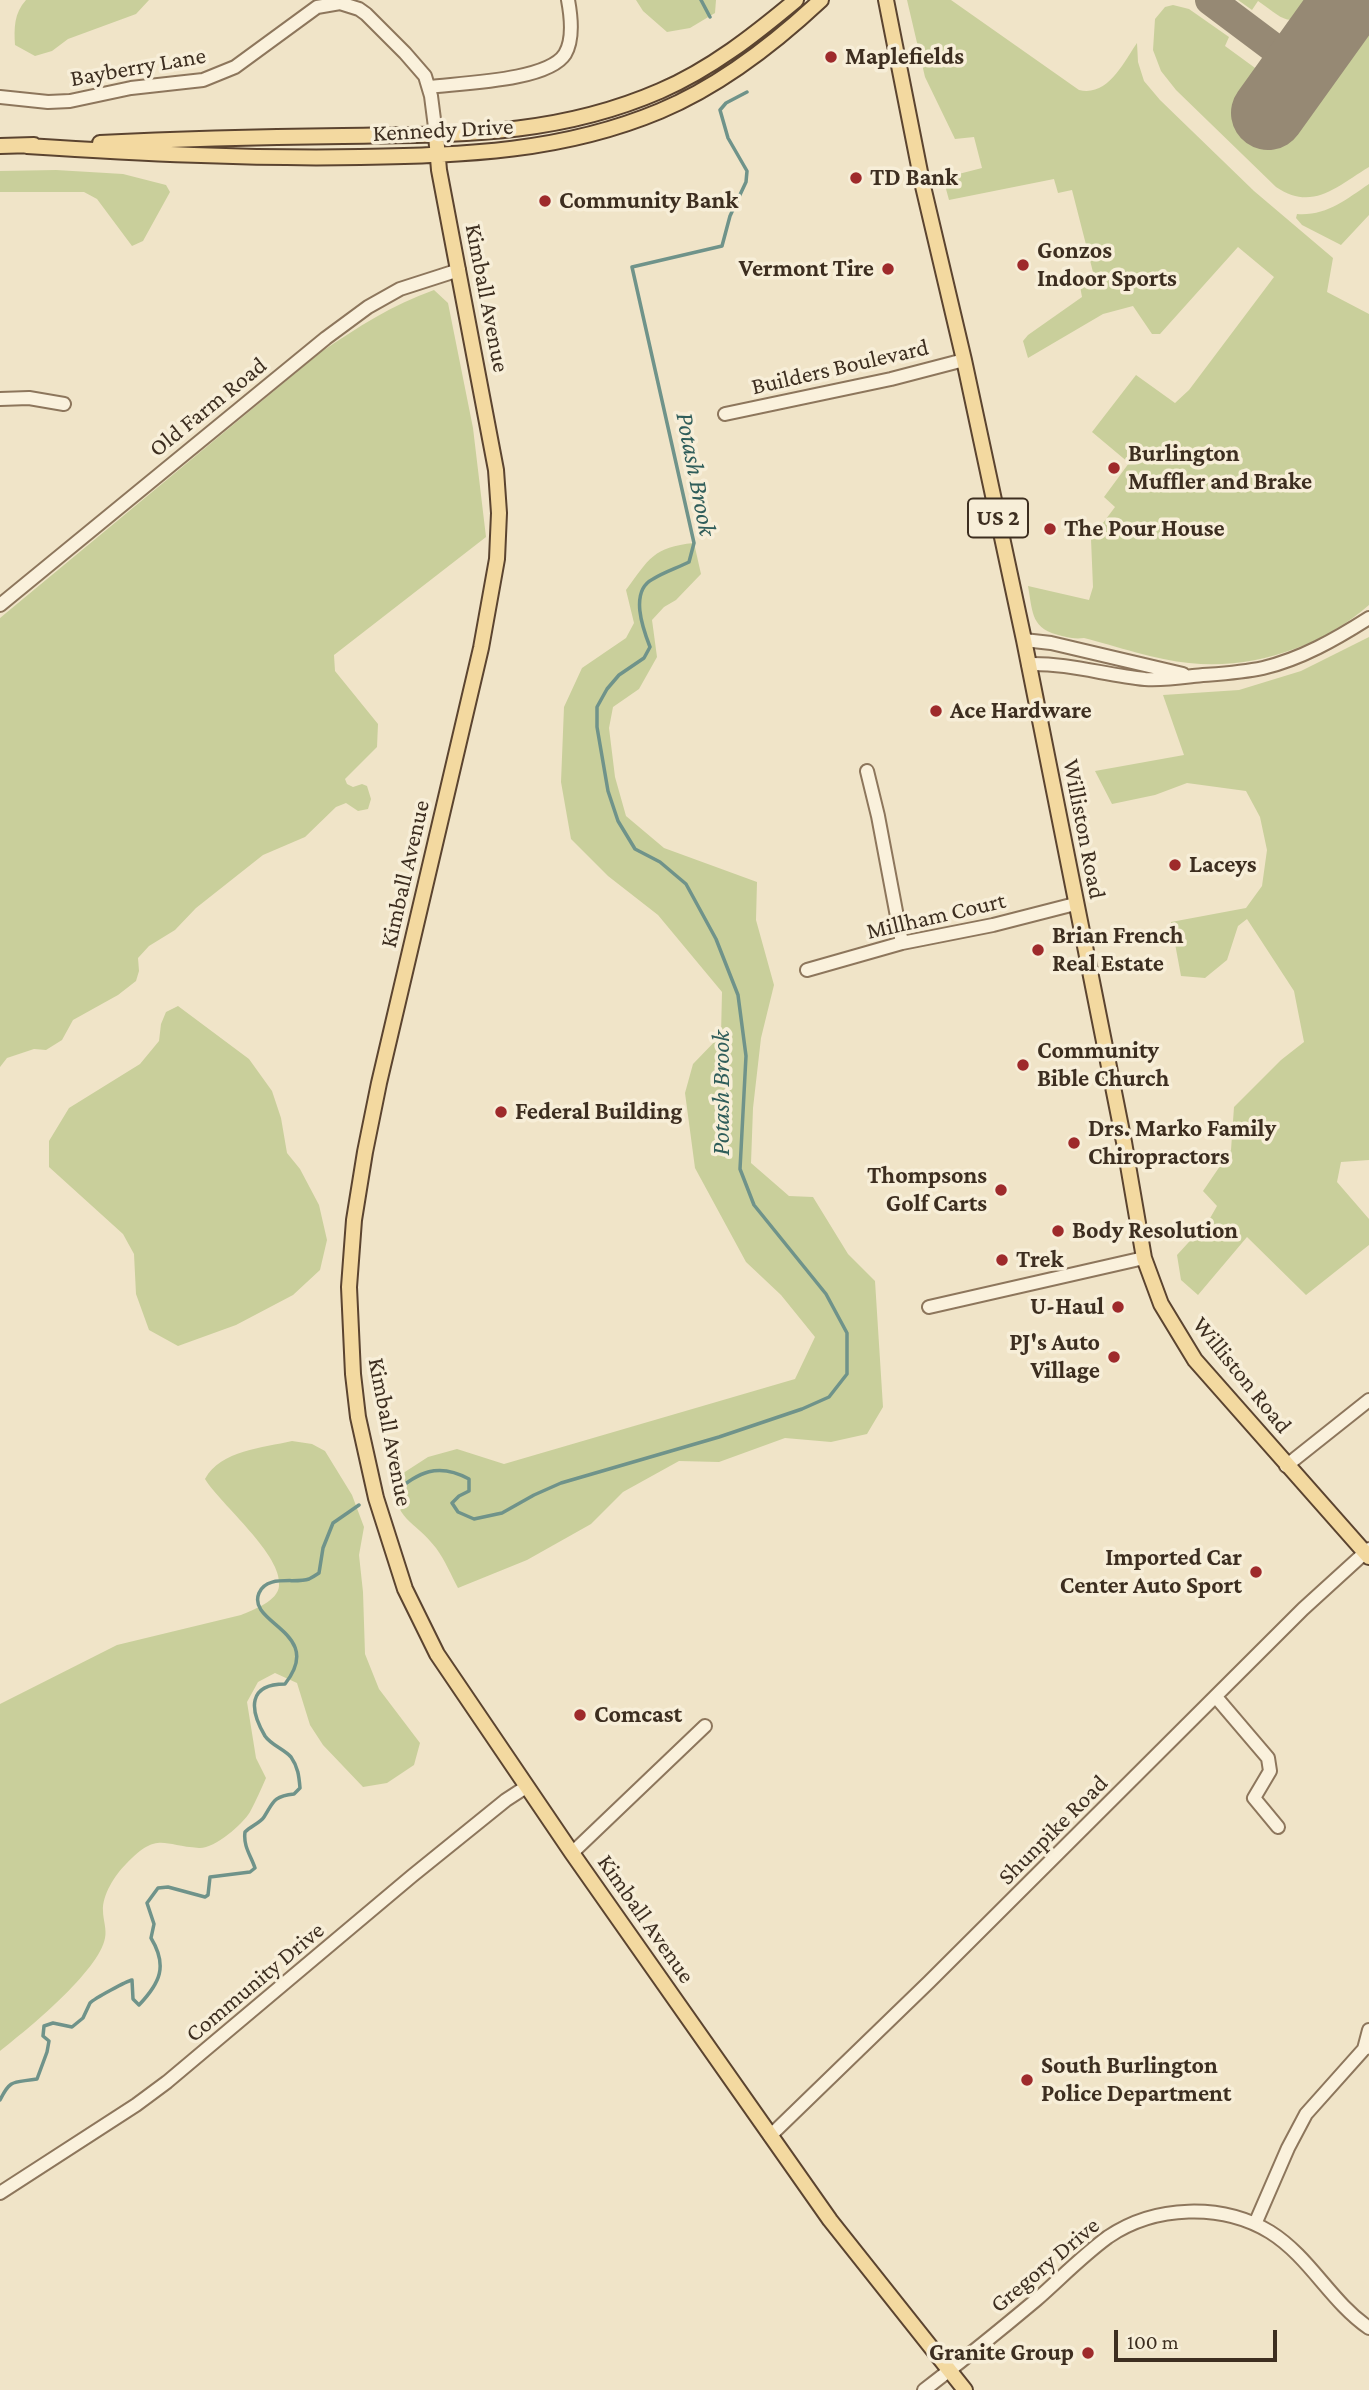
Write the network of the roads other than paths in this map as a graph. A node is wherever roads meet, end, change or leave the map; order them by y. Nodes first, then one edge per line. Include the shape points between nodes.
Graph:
1 (568, 0) edge
2 (796, 0) edge
3 (821, 0) edge
4 (886, 0) edge
5 (773, 19) junction
6 (770, 43) junction
7 (429, 87) junction
8 (0, 97) edge
9 (436, 135) junction
10 (0, 146) edge
11 (27, 146) junction
12 (438, 156) junction
13 (459, 270) junction
14 (964, 360) junction
15 (0, 399) edge
16 (64, 404) dead end
17 (725, 414) dead end
18 (0, 605) edge
19 (1369, 618) edge
20 (1024, 640) junction
21 (1028, 664) junction
22 (1194, 676) junction
23 (867, 771) dead end
24 (1075, 904) junction
25 (902, 943) junction
26 (807, 970) dead end
27 (1144, 1258) junction
28 (929, 1307) dead end
29 (1369, 1400) edge
30 (1286, 1466) junction
31 (1368, 1553) edge
32 (1216, 1697) junction
33 (705, 1726) dead end
34 (526, 1787) junction
35 (1278, 1827) dead end
36 (572, 1853) junction
37 (1369, 2029) edge
38 (1366, 2048) edge
39 (770, 2136) junction
40 (0, 2193) edge
41 (1255, 2224) junction
42 (1369, 2328) edge
43 (950, 2371) junction
44 (924, 2390) edge
45 (965, 2390) edge

1 - 7 street via 569,46 553,66 528,75
2 - 5 main road, Kennedy Drive
3 - 6 main road, Kennedy Drive
4 - 14 main road, Williston Road / US 2
5 - 6 main road
5 - 9 main road, Kennedy Drive via 714,62 622,105 530,129
6 - 12 main road, Kennedy Drive via 729,73 661,110 589,136 508,151
7 - 8 street, Bayberry Lane via 412,60 366,14 340,3 317,7 235,67 203,80 70,101
7 - 9 street, Bayberry Lane
9 - 11 main road, Kennedy Drive
9 - 12 main road, Kimball Avenue
10 - 11 main road, Kennedy Drive
11 - 12 main road, Kennedy Drive via 208,157
12 - 13 main road, Kimball Avenue
13 - 18 street, Old Farm Road via 400,289 357,315
13 - 34 main road, Kimball Avenue via 496,470 497,558 481,648 365,1152 351,1242 349,1331 366,1458 405,1589 436,1654
14 - 17 street, Builders Boulevard
14 - 20 main road, Williston Road / US 2
15 - 16 street
19 - 22 street via 1286,661
20 - 21 main road, Williston Road / US 2
20 - 22 street
21 - 22 street via 1068,665 1144,679
21 - 24 main road, Williston Road / US 2
23 - 25 street
24 - 25 street, Millham Court
24 - 27 main road, Williston Road / US 2
25 - 26 street, Millham Court
27 - 28 street
27 - 30 main road, Williston Road / US 2 via 1161,1304 1184,1345
29 - 30 street
30 - 31 main road, Williston Road / US 2
31 - 32 street, Shunpike Road via 1303,1609
32 - 35 street via 1268,1758 1270,1771 1254,1798
32 - 39 street, Shunpike Road
33 - 36 street
34 - 36 main road, Kimball Avenue
34 - 40 street, Community Drive via 412,1876 167,2082
36 - 39 main road, Kimball Avenue
37 - 38 street
38 - 41 street via 1299,2125
39 - 43 main road, Kimball Avenue via 836,2230
41 - 42 street, Gregory Drive via 1296,2252
41 - 43 street, Gregory Drive via 1187,2212 1130,2225 1087,2254
43 - 44 street
43 - 45 main road, Kimball Avenue

